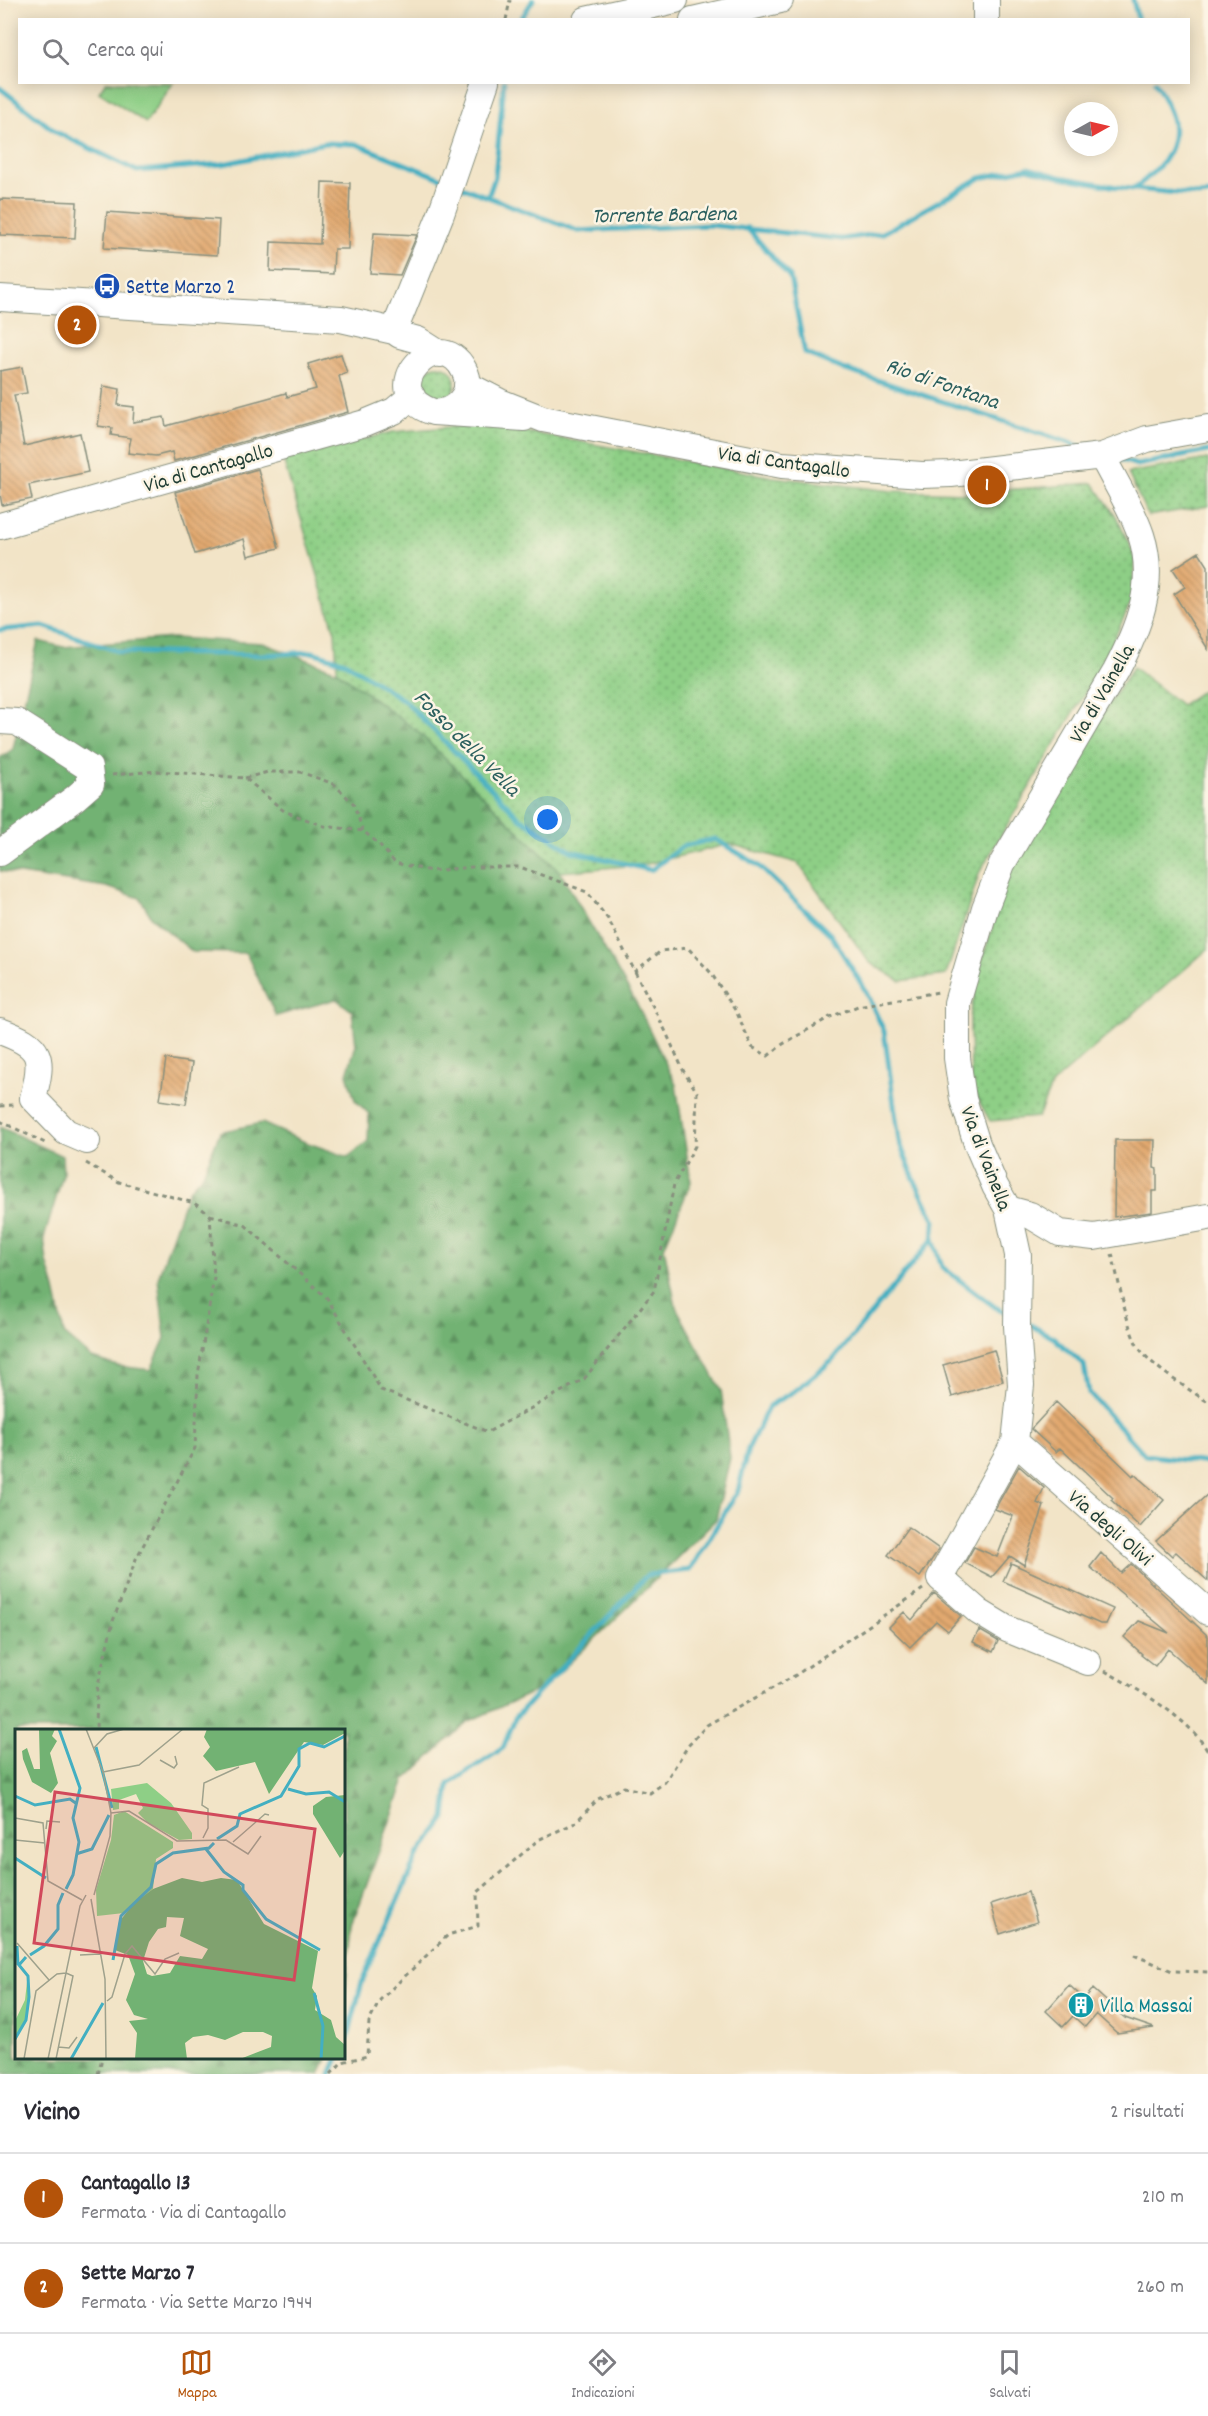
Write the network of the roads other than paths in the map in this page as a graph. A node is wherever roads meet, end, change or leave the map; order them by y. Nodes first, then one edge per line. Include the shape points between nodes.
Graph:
1 (675, 0) edge
2 (780, 0) edge
3 (986, 0) edge
4 (595, 18) edge
5 (702, 18) edge
6 (986, 18) edge
7 (485, 84) edge
8 (0, 298) edge
9 (397, 333) junction
10 (440, 354) junction
11 (411, 384) junction
12 (467, 385) junction
13 (442, 412) junction
14 (539, 418) junction
15 (1208, 428) edge
16 (1111, 452) junction
17 (0, 526) edge
18 (0, 721) edge
19 (0, 853) edge
20 (0, 1031) edge
21 (82, 1150) road end
22 (1008, 1209) junction
23 (1208, 1217) edge
24 (1015, 1442) junction
25 (1208, 1612) edge
26 (1088, 1662) road end

1 - 4 street
2 - 5 street
3 - 6 street
7 - 9 street
8 - 9 street via 341,319
9 - 10 street
9 - 11 street via 410,363
10 - 11 street, Via di Cantagallo via 423,358
10 - 12 street via 457,361 467,376
11 - 13 street via 424,410
11 - 17 street, Via di Cantagallo via 394,411 365,423
12 - 13 street via 460,403
12 - 14 street
13 - 14 street
14 - 16 street, Via di Cantagallo via 782,465 922,475 1031,466
15 - 16 street via 1147,440
16 - 22 street, Via di Vainella via 1141,534 1148,568 1145,598 1133,639 1002,864 957,1003 957,1058 963,1099 995,1186
18 - 19 street via 17,722 89,768 91,784
20 - 21 street via 24,1040 37,1055 40,1061 33,1098
22 - 23 street via 1030,1215 1060,1233 1094,1237
22 - 24 street, Via di Vainella via 1018,1255 1021,1385
24 - 25 street, Via degli Olivi
24 - 26 street, Via di Vainella via 940,1578 979,1612 1007,1629

